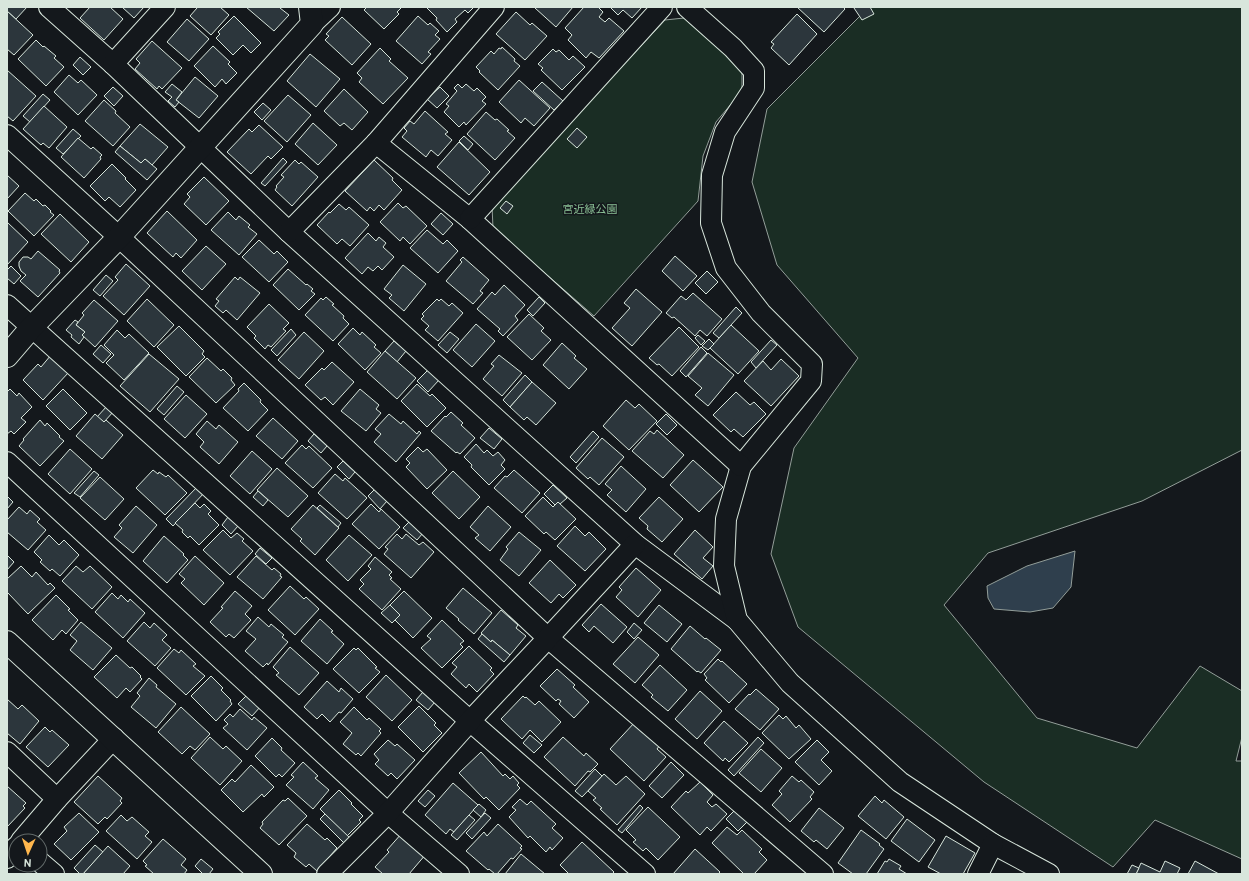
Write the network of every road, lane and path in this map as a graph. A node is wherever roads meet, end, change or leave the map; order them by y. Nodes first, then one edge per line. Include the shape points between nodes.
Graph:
1 (49, 7) edge
2 (165, 7) edge
3 (330, 7) edge
4 (494, 7) edge
5 (662, 7) edge
6 (687, 7) edge
7 (311, 16) edge
8 (113, 64) junction
9 (7, 135) edge
10 (376, 143) junction
11 (199, 148) junction
12 (470, 219) junction
13 (289, 232) junction
14 (119, 236) junction
15 (7, 305) edge
16 (31, 328) junction
17 (7, 356) edge
18 (7, 462) edge
19 (740, 466) junction
20 (635, 544) junction
21 (737, 620) junction
22 (548, 638) junction
23 (7, 642) edge
24 (470, 721) junction
25 (114, 738) junction
26 (7, 752) edge
27 (57, 799) junction
28 (388, 813) junction
29 (28, 833) edge
30 (993, 844) junction
31 (261, 874) edge
32 (327, 874) edge
33 (459, 874) edge
34 (645, 874) edge
35 (823, 874) edge
36 (978, 874) edge
37 (1049, 874) edge

1 - 8 street
2 - 8 street
3 - 7 street
4 - 10 street
5 - 12 street
6 - 19 street via 733,48 754,71 754,88 725,132 712,175 711,223 726,268 761,313 812,364 811,381
7 - 11 street
8 - 11 street
9 - 14 street
10 - 12 street
10 - 13 street
11 - 13 street
11 - 14 street
12 - 19 street
13 - 20 street
14 - 16 street
14 - 22 street
15 - 16 street
16 - 17 street
16 - 24 street
18 - 28 street
19 - 21 street via 726,519 724,566
20 - 21 street
20 - 22 street
21 - 30 street via 790,683 900,782
22 - 24 street
22 - 35 street
23 - 25 street
24 - 28 street
24 - 34 street
25 - 27 street
25 - 31 street
26 - 27 street
27 - 29 street
28 - 32 street
28 - 33 street
30 - 36 street
30 - 37 street

